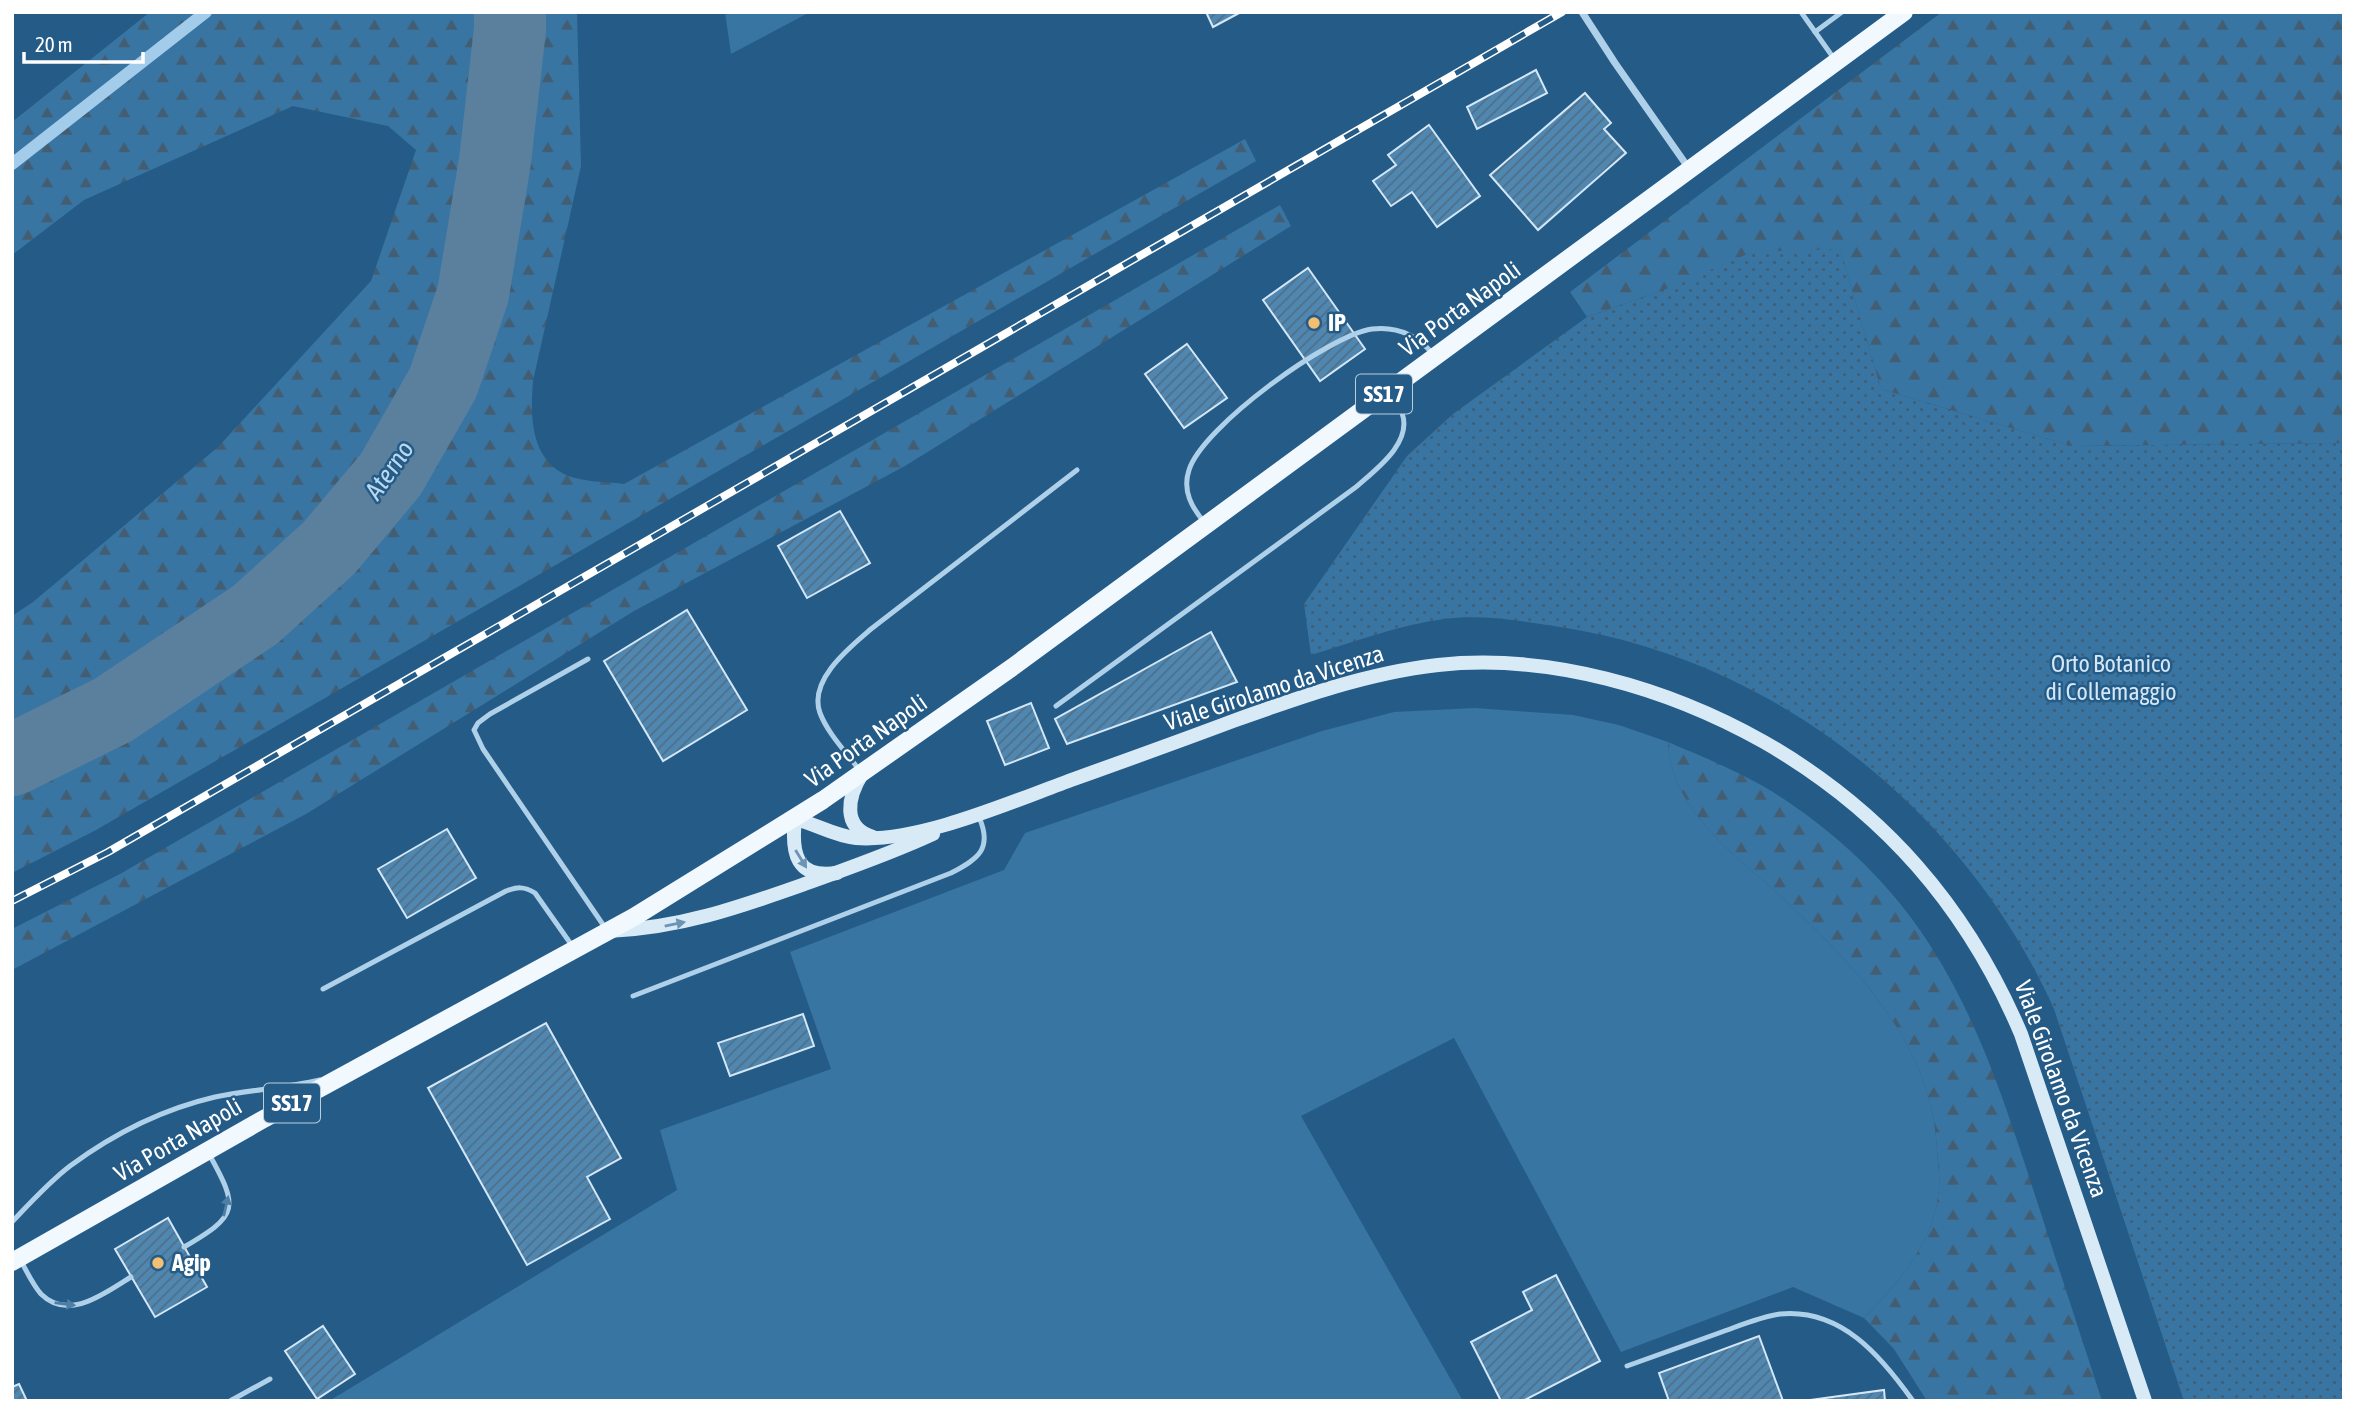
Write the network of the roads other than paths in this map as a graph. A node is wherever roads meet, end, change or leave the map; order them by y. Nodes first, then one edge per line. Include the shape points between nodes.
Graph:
1 (1582, 12) edge
2 (1801, 12) edge
3 (1842, 12) edge
4 (1904, 12) edge
5 (1815, 32) junction
6 (1837, 62) junction
7 (1690, 170) junction
8 (1435, 357) junction
9 (1387, 392) junction
10 (1077, 470) dead end
11 (1206, 525) junction
12 (588, 659) dead end
13 (1056, 706) dead end
14 (862, 774) junction
15 (978, 814) junction
16 (795, 818) junction
17 (875, 838) junction
18 (837, 873) junction
19 (608, 931) junction
20 (574, 950) junction
21 (323, 989) dead end
22 (633, 996) dead end
23 (353, 1069) junction
24 (207, 1151) junction
25 (12, 1222) edge
26 (184, 1247) dead end
27 (16, 1260) edge
28 (131, 1277) dead end
29 (1627, 1366) dead end
30 (270, 1379) dead end
31 (230, 1401) edge
32 (1913, 1401) edge
33 (2145, 1401) edge

1 - 7 street
2 - 5 lane
3 - 5 lane
4 - 6 main road, Via Porta Napoli / SS17
5 - 6 lane
6 - 7 main road, Via Porta Napoli / SS17
7 - 8 main road, Via Porta Napoli / SS17
8 - 9 main road, Via Porta Napoli / SS17
8 - 11 lane via 1408,334 1387,328 1365,330 1329,346 1245,404 1201,447 1189,470 1189,499
9 - 11 main road, Via Porta Napoli / SS17
9 - 13 lane via 1404,426 1399,442 1383,463
10 - 14 lane via 839,657 825,678 819,710
11 - 14 main road, Via Porta Napoli / SS17
12 - 19 lane via 489,714 474,730
14 - 16 main road, Via Porta Napoli / SS17
14 - 17 main road via 851,795 850,817 860,831
15 - 17 main road, Viale Girolamo da Vicenza
15 - 18 main road, Viale Girolamo da Vicenza
15 - 22 lane via 985,840 971,863
15 - 33 main road, Viale Girolamo da Vicenza via 1346,683 1440,665 1528,664 1631,685 1717,718 1795,760 1851,800 1921,871 1973,940 2002,989 2021,1034
16 - 17 main road, Viale Girolamo da Vicenza via 844,836
16 -> 18 main road via 798,860 815,873
16 - 19 main road, Via Porta Napoli / SS17
19 -> 18 main road, Viale Girolamo da Vicenza via 704,918
19 - 20 main road, Via Porta Napoli / SS17
20 - 21 lane via 535,893 517,887
20 - 23 main road, Via Porta Napoli / SS17
23 - 24 main road, Via Porta Napoli / SS17
23 - 25 lane via 318,1080 212,1098 167,1113 68,1167
26 -> 24 lane via 214,1228 229,1206 226,1185
24 - 27 main road, Via Porta Napoli / SS17
27 -> 28 lane via 43,1296 63,1305 87,1303
29 - 32 lane via 1763,1318 1799,1314 1840,1326 1860,1339
30 - 31 lane

